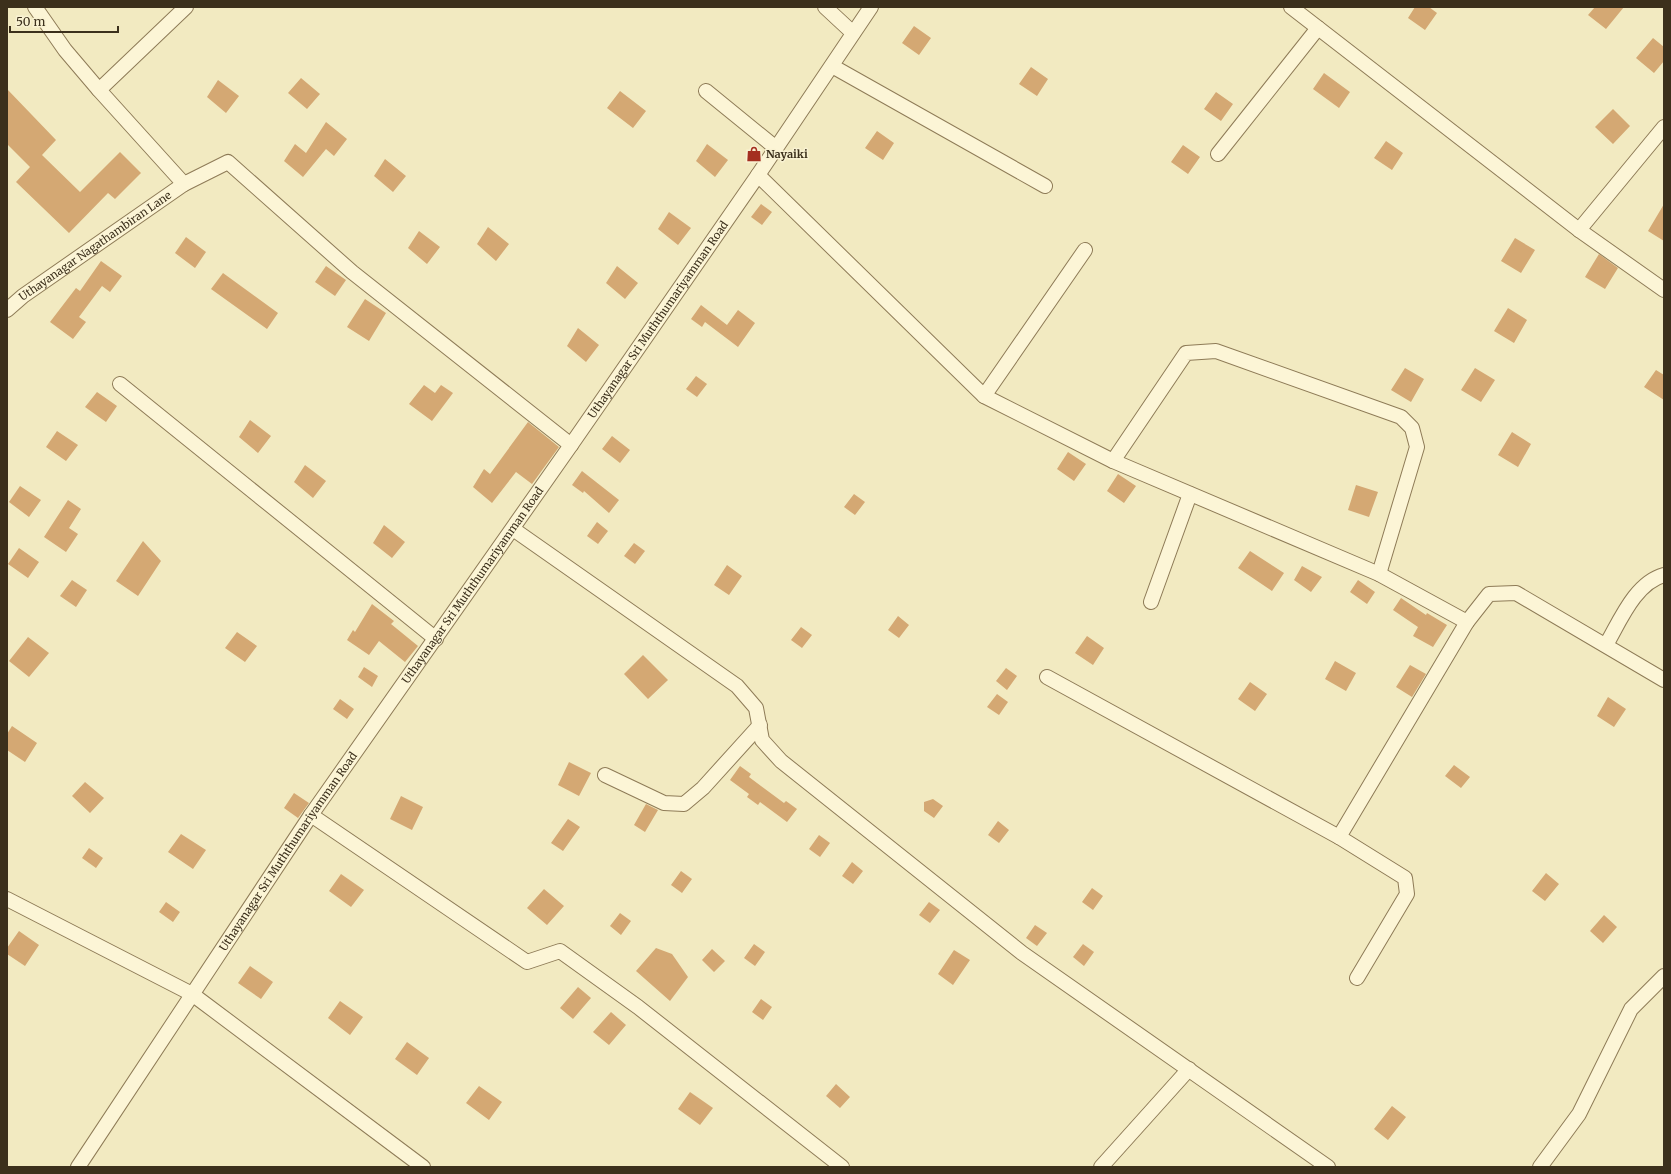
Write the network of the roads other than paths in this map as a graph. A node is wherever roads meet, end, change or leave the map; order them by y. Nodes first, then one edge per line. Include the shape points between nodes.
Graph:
1 (34, 7) edge
2 (186, 7) edge
3 (825, 7) edge
4 (871, 7) edge
5 (1291, 7) edge
6 (1318, 28) junction
7 (853, 33) junction
8 (832, 66) junction
9 (99, 90) junction
10 (706, 90) dead end
11 (1664, 127) edge
12 (776, 148) junction
13 (1218, 154) dead end
14 (758, 175) junction
15 (184, 184) junction
16 (1045, 186) dead end
17 (1579, 230) junction
18 (1085, 250) dead end
19 (1664, 290) edge
20 (7, 310) edge
21 (120, 384) dead end
22 (984, 396) junction
23 (571, 445) junction
24 (1113, 461) junction
25 (1190, 494) junction
26 (513, 529) junction
27 (1379, 574) junction
28 (1664, 575) edge
29 (1151, 602) dead end
30 (1467, 622) junction
31 (436, 638) junction
32 (1606, 645) junction
33 (1047, 677) dead end
34 (1664, 680) edge
35 (760, 725) junction
36 (605, 775) dead end
37 (311, 815) junction
38 (1339, 837) junction
39 (7, 899) edge
40 (1664, 976) edge
41 (1357, 978) dead end
42 (192, 994) junction
43 (1189, 1069) junction
44 (78, 1167) edge
45 (423, 1167) edge
46 (842, 1167) edge
47 (1101, 1167) edge
48 (1328, 1167) edge
49 (1540, 1167) edge

1 - 9 street via 65,50
2 - 9 street
3 - 7 street
4 - 7 street, Uthayanagar Sri Muththumariyamman Road
5 - 6 street
6 - 13 street
6 - 17 street
7 - 8 street, Uthayanagar Sri Muththumariyamman Road
8 - 12 street, Uthayanagar Sri Muththumariyamman Road
8 - 16 street
9 - 15 street
10 - 12 street
11 - 17 street
12 - 14 street, Uthayanagar Sri Muththumariyamman Road
14 - 22 street
14 - 23 street, Uthayanagar Sri Muththumariyamman Road
15 - 20 street, Uthayanagar Nagathambiran Lane via 23,296
15 - 23 street, Uthayanagar Nagathambiran Lane via 228,162 352,272
17 - 19 street
18 - 22 street
21 - 31 street
22 - 24 street
23 - 26 street, Uthayanagar Sri Muththumariyamman Road
24 - 25 street
24 - 27 street via 1186,353 1216,351 1401,417 1412,428 1416,447
25 - 27 street
25 - 29 street
26 - 31 street, Uthayanagar Sri Muththumariyamman Road
26 - 35 street via 736,686 756,708
27 - 30 street
28 - 32 street via 1656,577 1637,594
30 - 32 street via 1489,594 1516,593
30 - 38 street
31 - 37 street, Uthayanagar Sri Muththumariyamman Road
32 - 34 street
33 - 38 street
35 - 36 street via 703,788 684,804 664,803
35 - 43 street via 762,740 781,761 1022,953
37 - 42 street, Uthayanagar Sri Muththumariyamman Road
37 - 46 street via 528,962 560,951 638,1007
38 - 41 street via 1405,878 1407,894
39 - 42 street
40 - 49 street via 1631,1009 1579,1114
42 - 44 street, Uthayanagar Sri Muththumariyamman Road
42 - 45 street
43 - 47 street
43 - 48 street

